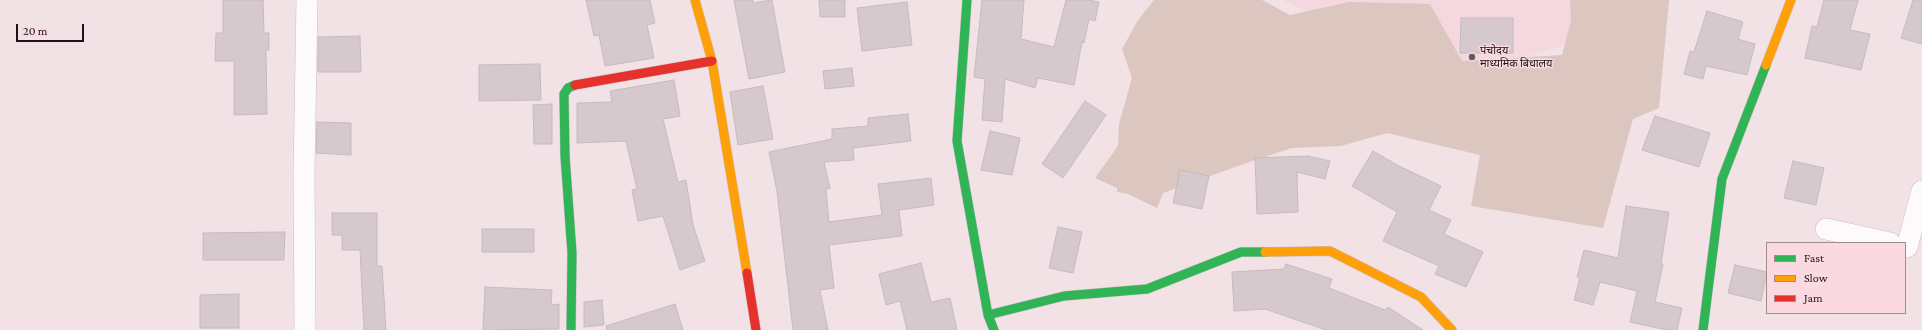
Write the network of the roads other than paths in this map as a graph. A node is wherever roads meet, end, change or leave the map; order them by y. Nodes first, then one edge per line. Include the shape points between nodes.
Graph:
1 (307, 0) edge
2 (695, 0) edge
3 (967, 0) edge
4 (1792, 0) edge
5 (712, 60) junction
6 (1922, 191) edge
7 (1826, 229) dead end
8 (1884, 242) edge
9 (1906, 247) edge
10 (988, 315) junction
11 (305, 330) edge
12 (571, 330) edge
13 (756, 330) edge
14 (994, 330) edge
15 (1452, 330) edge
16 (1703, 330) edge

1 - 11 street
2 - 5 street
3 - 10 street via 957,141
4 - 16 street via 1722,179
5 - 12 street via 581,83 568,88 564,94 565,156 572,253
5 - 13 street
6 - 9 street
7 - 8 street
10 - 14 street
10 - 15 street via 1064,296 1147,289 1241,252 1330,251 1421,297

